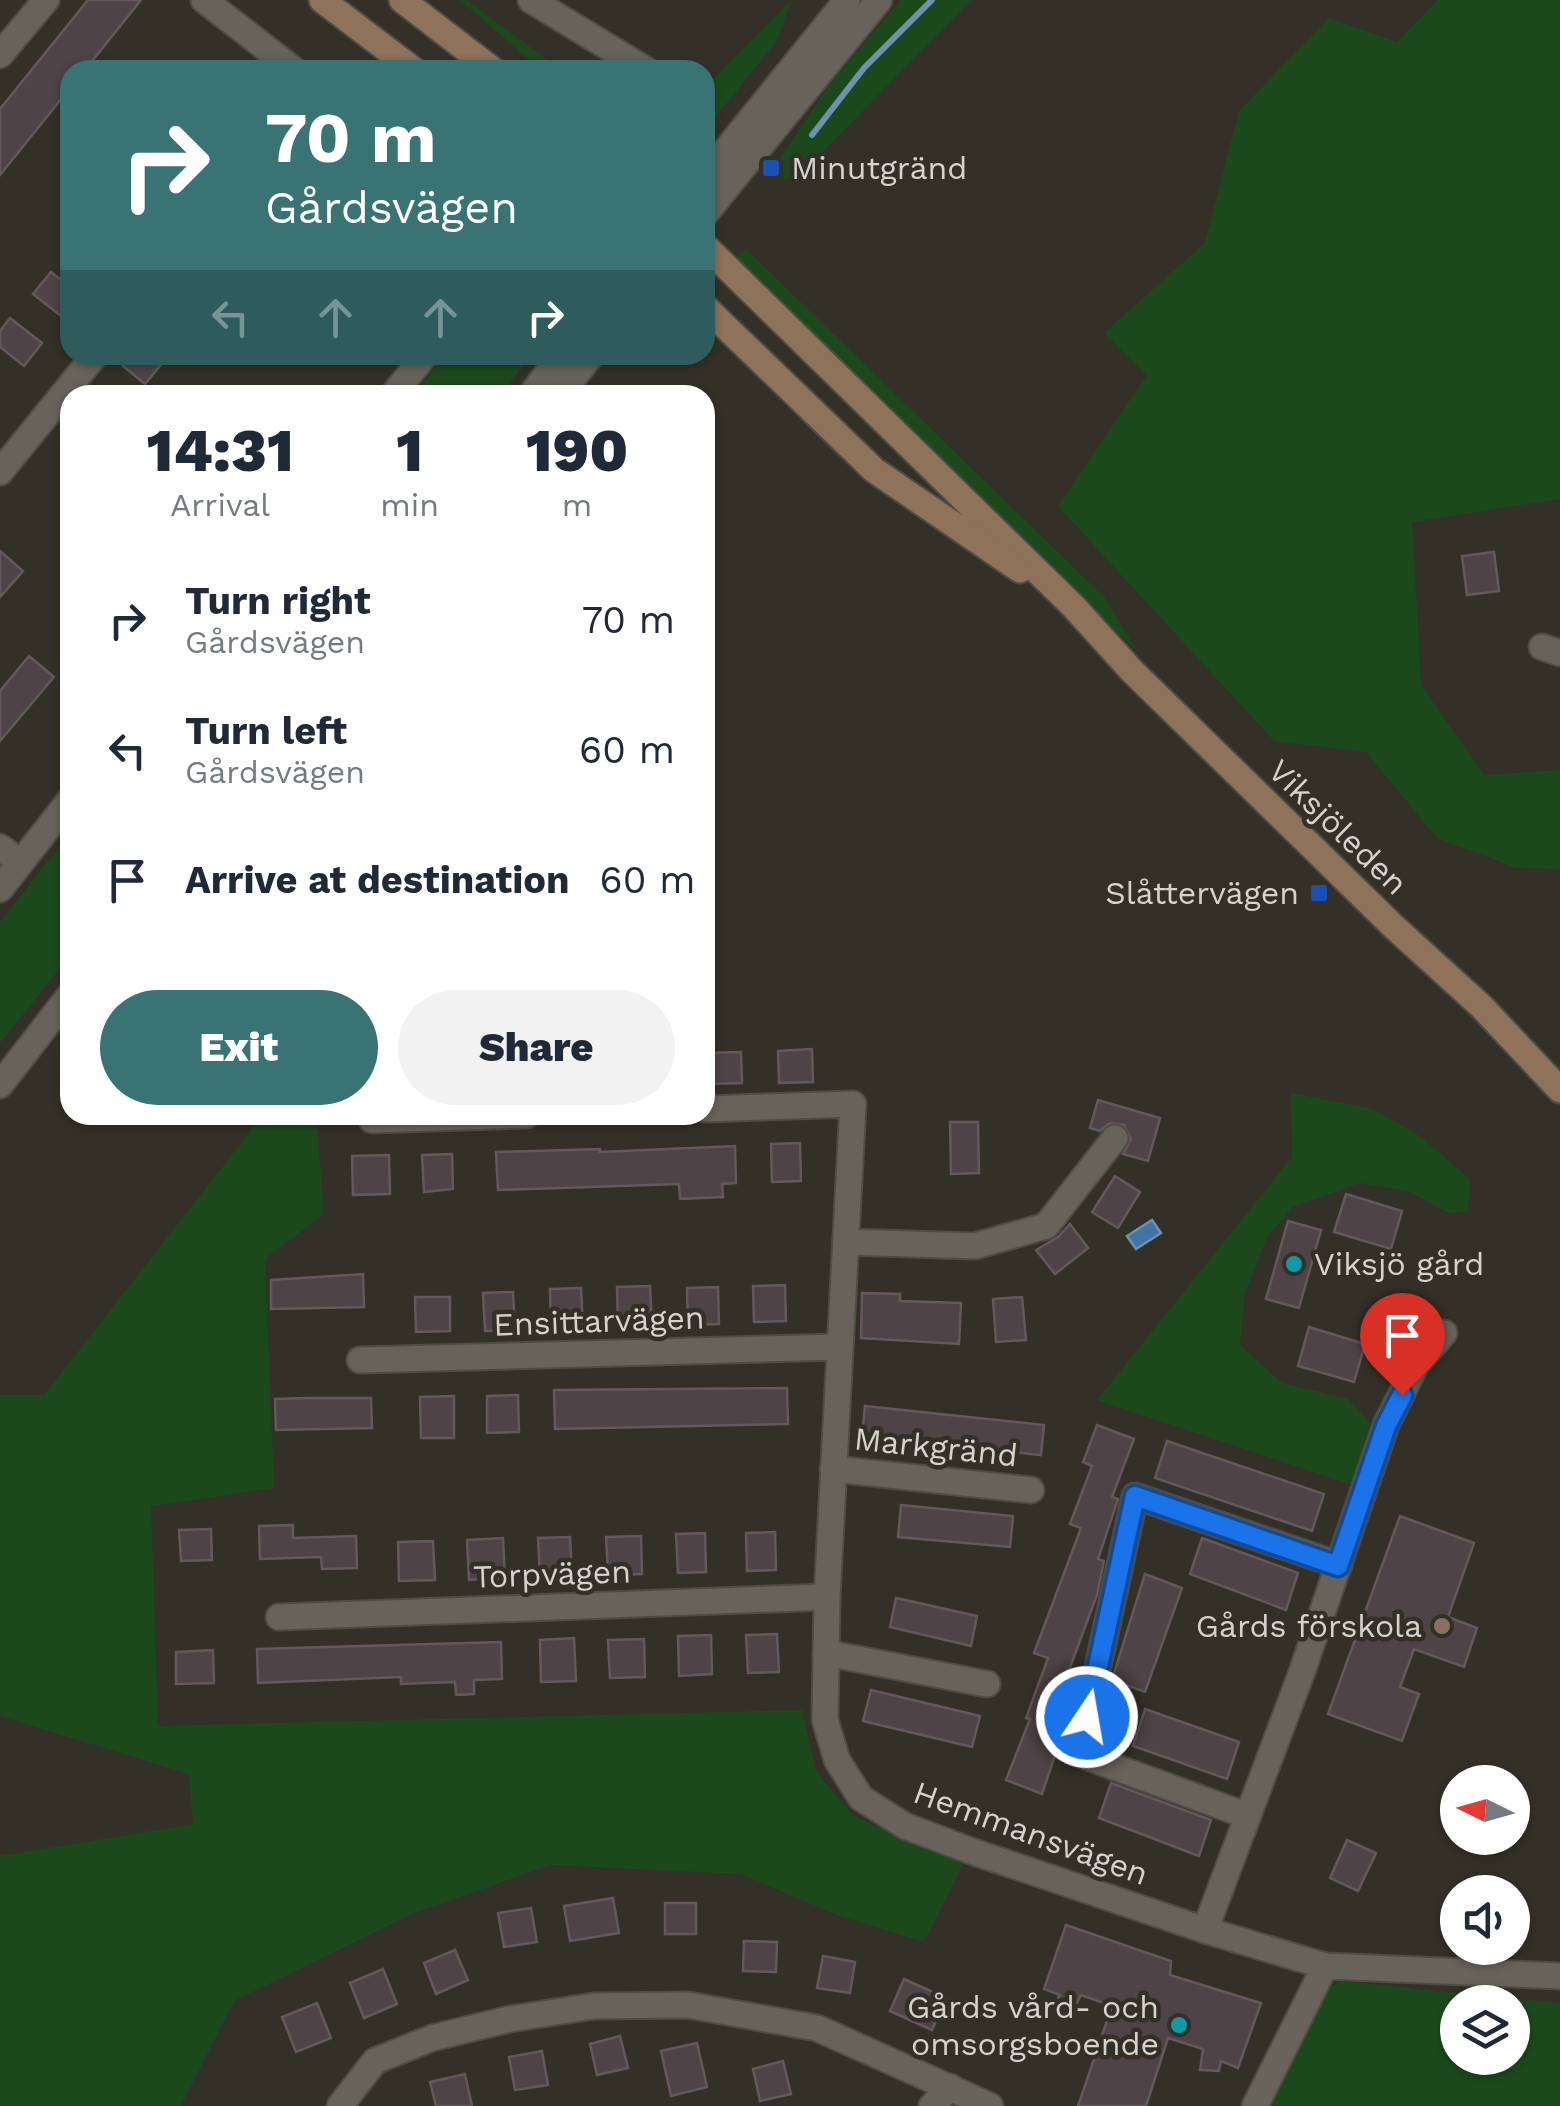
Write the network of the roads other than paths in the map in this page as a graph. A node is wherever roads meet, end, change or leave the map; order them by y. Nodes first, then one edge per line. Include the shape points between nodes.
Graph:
1 (46, 0) edge
2 (204, 0) edge
3 (322, 0) edge
4 (402, 0) edge
5 (847, 0) edge
6 (879, 0) edge
7 (542, 3) edge
8 (0, 55) edge
9 (281, 60) edge
10 (401, 60) edge
11 (480, 60) edge
12 (630, 60) edge
13 (715, 164) edge
14 (715, 202) edge
15 (715, 256) edge
16 (715, 317) edge
17 (87, 365) edge
18 (417, 365) edge
19 (584, 365) edge
20 (71, 385) edge
21 (401, 385) edge
22 (568, 385) edge
23 (60, 398) edge
24 (0, 472) edge
25 (1074, 607) junction
26 (60, 809) edge
27 (10, 855) edge
28 (0, 889) edge
29 (60, 1009) edge
30 (0, 1085) edge
31 (1560, 1090) edge
32 (715, 1109) edge
33 (1115, 1138) dead end
34 (846, 1242) junction
35 (1444, 1333) dead end
36 (839, 1347) junction
37 (360, 1360) dead end
38 (833, 1469) junction
39 (1031, 1490) dead end
40 (1338, 1566) junction
41 (827, 1597) junction
42 (278, 1617) dead end
43 (826, 1653) junction
44 (987, 1684) dead end
45 (1248, 1816) junction
46 (1204, 1930) junction
47 (1325, 1966) junction
48 (1560, 1976) edge
49 (941, 2096) edge
50 (340, 2106) edge
51 (990, 2106) edge
52 (1255, 2106) edge

1 - 8 street
2 - 9 street
3 - 10 main road
4 - 11 main road
5 - 13 street
6 - 14 street
7 - 12 street
15 - 25 main road, Viksjöleden
16 - 25 main road, Viksjöleden via 874,470
17 - 20 street
18 - 21 street
19 - 22 street
23 - 24 street
25 - 31 main road, Viksjöleden
26 - 27 street
27 - 28 street
29 - 30 street
32 - 34 street, Hemmansvägen via 853,1104
33 - 34 street via 1046,1226 975,1246
34 - 36 street, Hemmansvägen
35 - 40 street via 1416,1364 1386,1426
36 - 37 street, Ensittarvägen
36 - 38 street, Hemmansvägen
38 - 39 street, Markgränd
38 - 41 street, Hemmansvägen
40 - 45 street
40 - 45 street via 1135,1496 1079,1754
41 - 42 street, Torpvägen
41 - 43 street, Hemmansvägen
43 - 44 street
43 - 46 street, Hemmansvägen via 825,1720 837,1760 861,1798 906,1826
45 - 46 street
46 - 47 street, Hemmansvägen
47 - 48 street, Hemmansvägen
47 - 52 street
49 - 50 street via 817,2028 688,2005 594,2006 432,2038 375,2061
49 - 51 street

